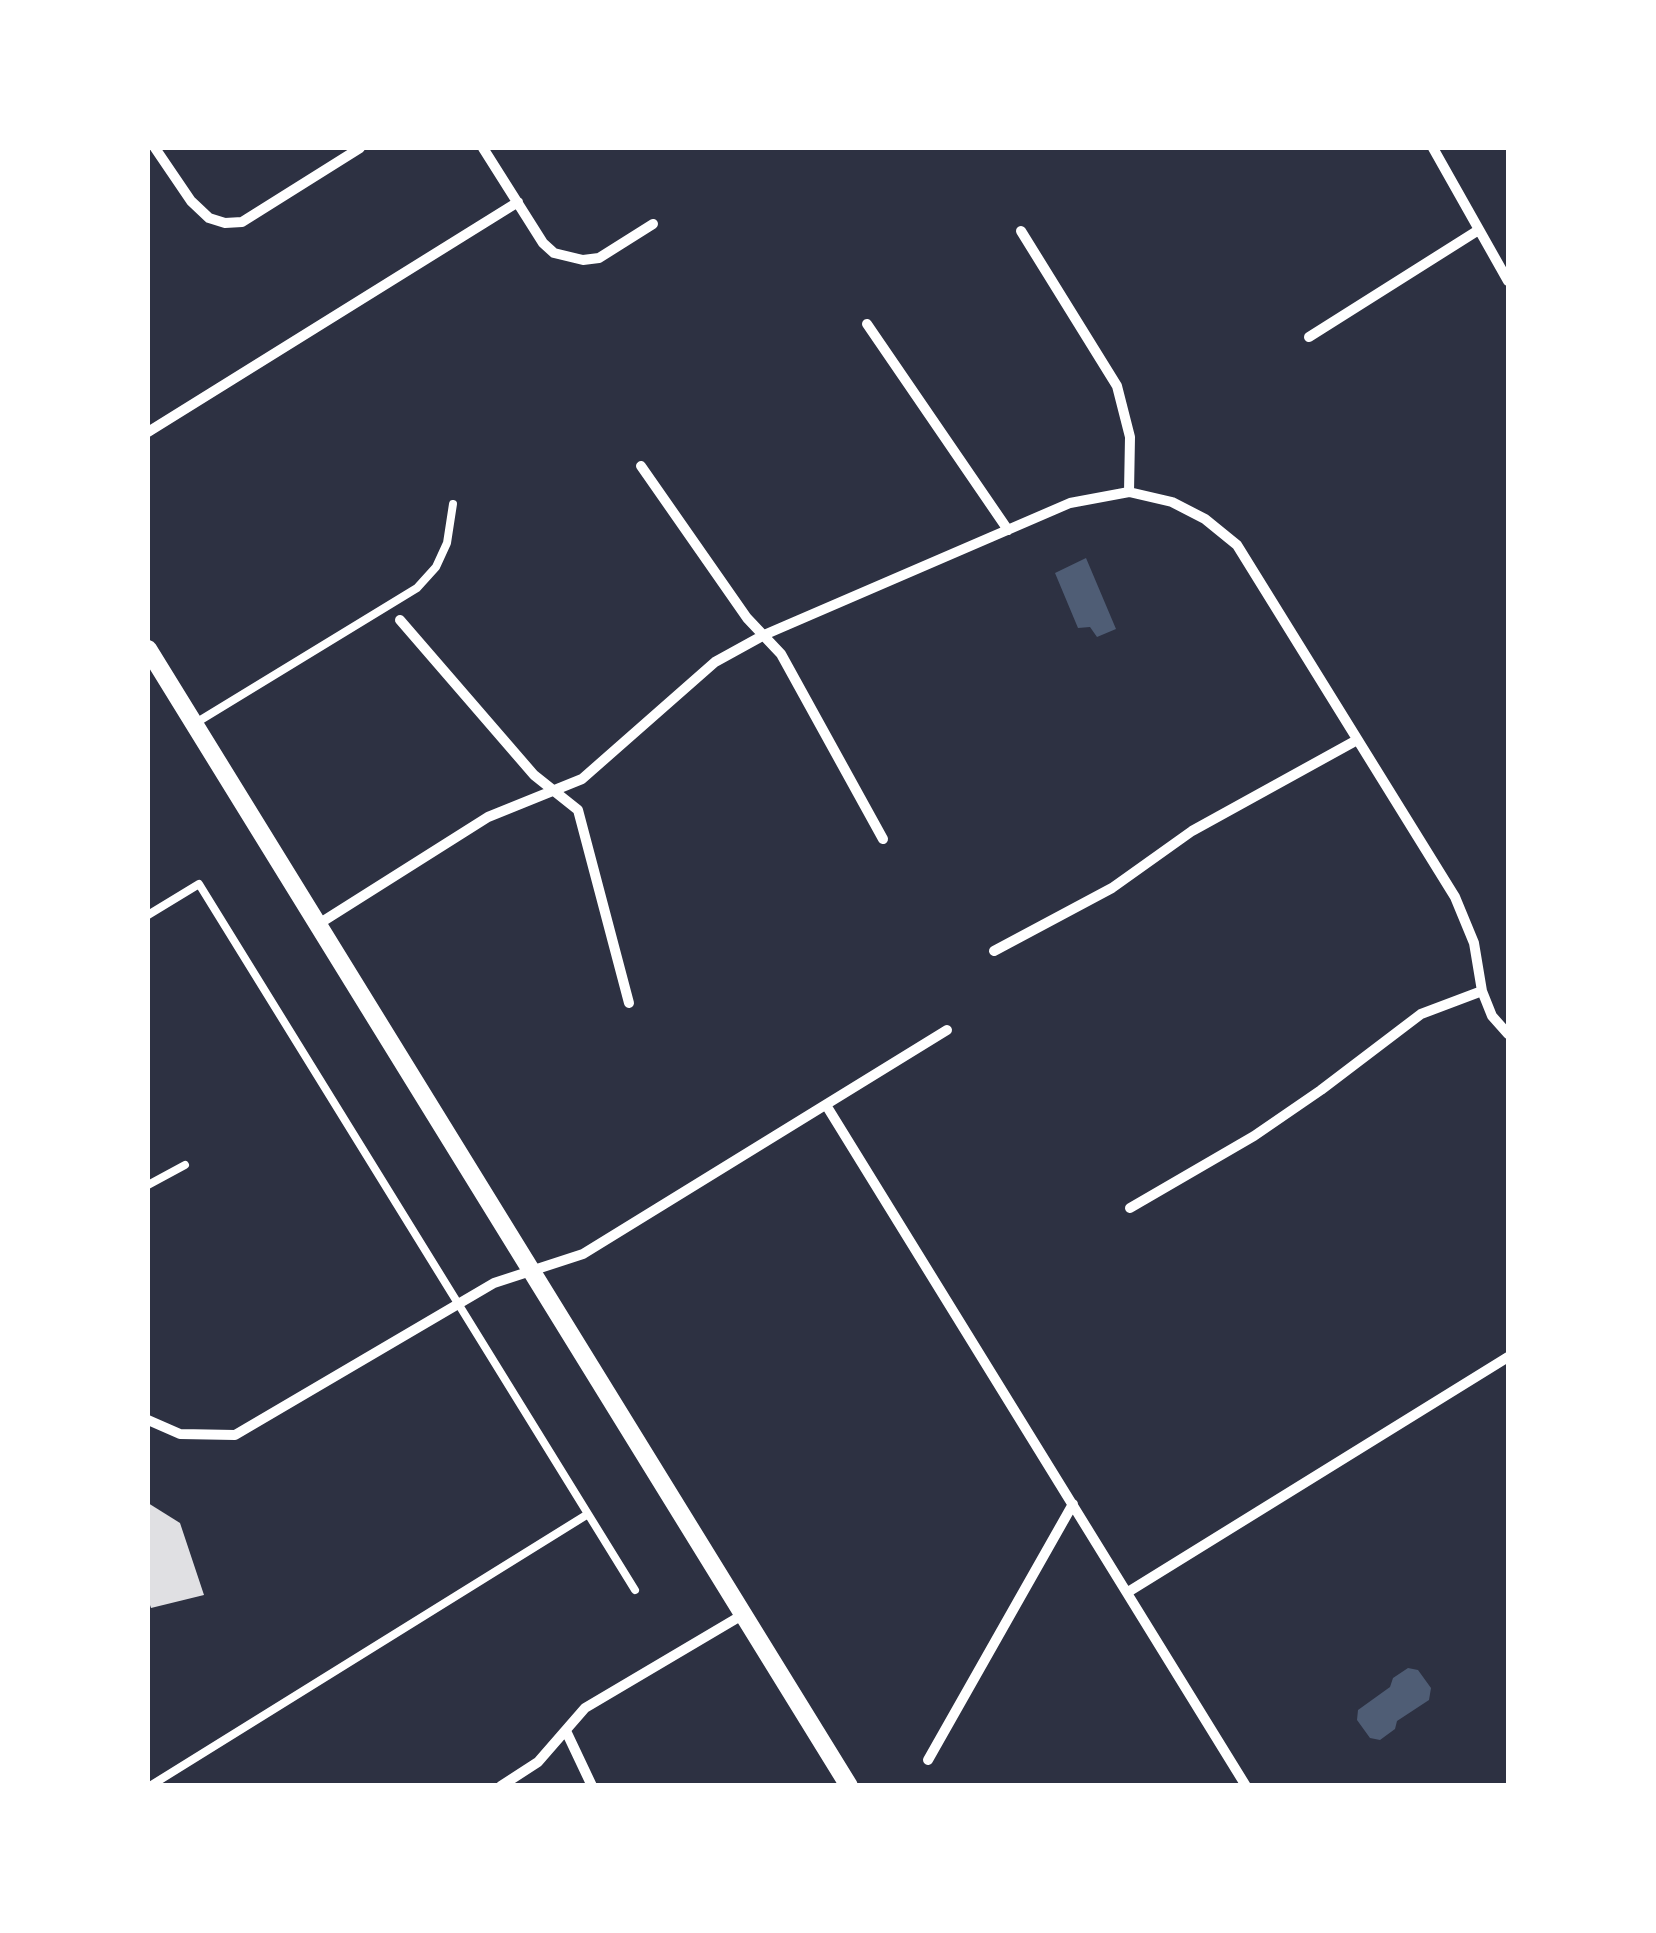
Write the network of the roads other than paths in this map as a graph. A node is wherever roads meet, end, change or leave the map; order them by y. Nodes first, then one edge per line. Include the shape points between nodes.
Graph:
1 (155, 148) edge
2 (360, 148) edge
3 (484, 148) edge
4 (1433, 148) edge
5 (518, 202) junction
6 (654, 224) dead end
7 (1020, 230) dead end
8 (1477, 230) junction
9 (1508, 281) edge
10 (867, 324) dead end
11 (1308, 337) dead end
12 (148, 432) edge
13 (641, 466) dead end
14 (1128, 492) junction
15 (453, 504) dead end
16 (1008, 530) junction
17 (400, 620) dead end
18 (764, 635) junction
19 (148, 649) edge
20 (194, 724) junction
21 (1358, 740) junction
22 (558, 792) junction
23 (883, 838) dead end
24 (148, 915) edge
25 (316, 925) junction
26 (994, 951) dead end
27 (1482, 992) junction
28 (629, 1003) dead end
29 (948, 1030) dead end
30 (1508, 1034) edge
31 (826, 1105) junction
32 (184, 1165) dead end
33 (148, 1186) edge
34 (1130, 1208) dead end
35 (531, 1270) junction
36 (460, 1305) junction
37 (1508, 1357) edge
38 (148, 1420) edge
39 (1073, 1504) junction
40 (588, 1514) junction
41 (636, 1590) dead end
42 (1128, 1592) junction
43 (744, 1614) junction
44 (566, 1731) junction
45 (928, 1760) dead end
46 (150, 1786) edge
47 (501, 1786) edge
48 (592, 1786) edge
49 (849, 1786) edge
50 (1246, 1786) edge

1 - 2 street via 209,218 242,222
3 - 5 street
4 - 8 street
5 - 6 street via 543,243 568,259 599,258
5 - 12 street
7 - 14 street via 1117,386 1130,437
8 - 9 street
8 - 11 street
10 - 16 street
13 - 18 street
14 - 16 street via 1070,502
14 - 21 street via 1172,502 1237,545
15 - 20 lane via 447,543 417,588
16 - 18 street
17 - 22 street via 534,775
18 - 22 street via 715,662 582,779
18 - 23 street via 782,654
19 - 20 street
20 - 25 street
21 - 26 street
21 - 27 street via 1456,896 1474,943
22 - 25 street via 488,817
22 - 28 street via 578,810
24 - 36 lane via 199,884
25 - 35 street
27 - 30 street
27 - 34 street via 1421,1014 1268,1127
29 - 31 street
31 - 35 street via 583,1254
31 - 39 street
32 - 33 lane
35 - 36 street
35 - 43 street
36 - 38 street via 236,1435 180,1434
36 - 40 lane
37 - 42 street
39 - 42 street
39 - 45 street
40 - 41 lane
40 - 46 lane
42 - 50 street
43 - 44 street via 585,1708
43 - 49 street
44 - 47 street via 538,1762
44 - 48 street

